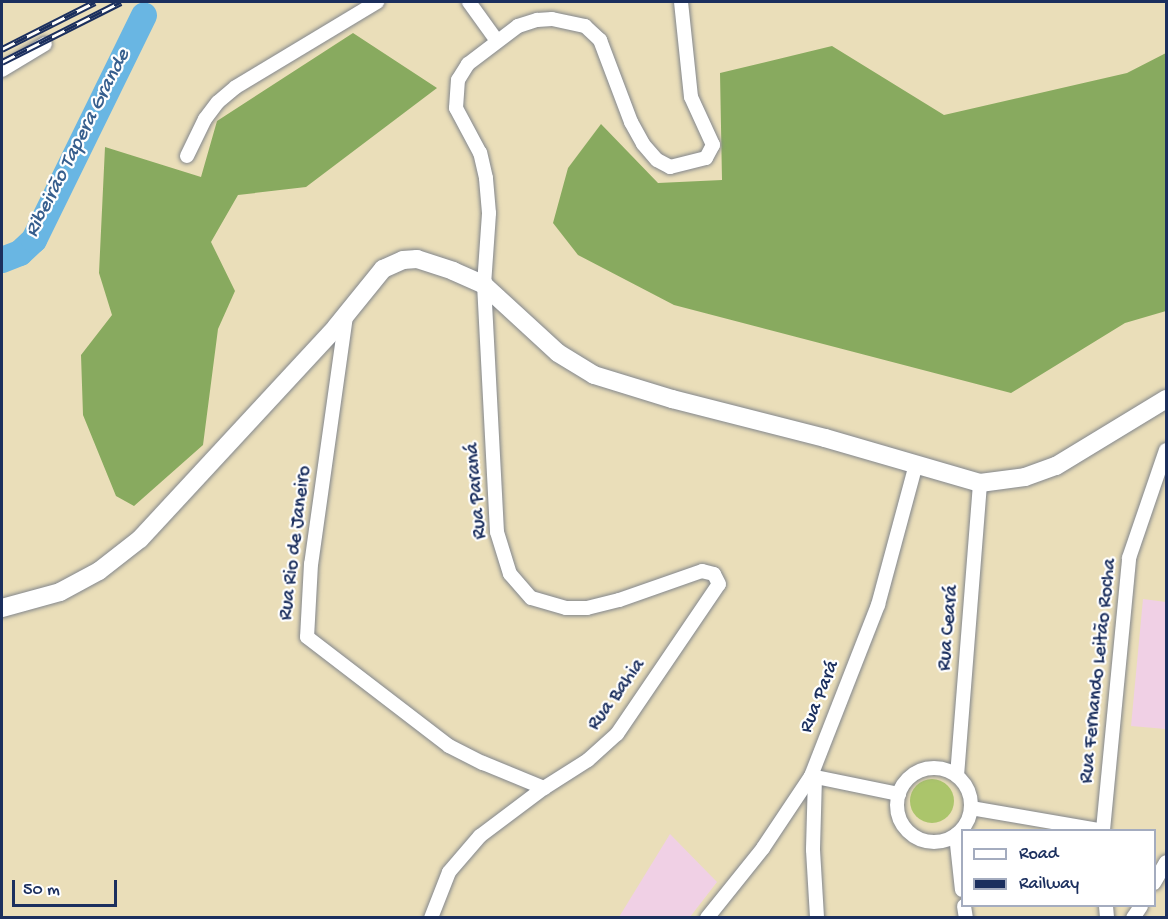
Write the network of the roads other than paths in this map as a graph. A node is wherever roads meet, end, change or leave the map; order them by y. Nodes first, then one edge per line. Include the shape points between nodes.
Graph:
1 (377, 2) edge
2 (470, 2) edge
3 (681, 2) edge
4 (497, 40) junction
5 (45, 44) dead end
6 (2, 70) edge
7 (187, 156) dead end
8 (484, 285) junction
9 (346, 315) junction
10 (1167, 399) edge
11 (1167, 450) edge
12 (916, 464) junction
13 (980, 483) junction
14 (704, 607) joint
15 (2, 608) edge
16 (957, 776) junction
17 (813, 777) junction
18 (544, 788) junction
19 (899, 794) junction
20 (971, 808) junction
21 (962, 829) edge
22 (1087, 829) edge
23 (1103, 829) edge
24 (961, 830) edge
25 (956, 835) junction
26 (1167, 862) edge
27 (961, 874) edge
28 (1156, 881) edge
29 (431, 918) edge
30 (707, 918) edge
31 (817, 918) edge

1 - 7 street via 236,87 205,119
2 - 4 street
3 - 4 street via 691,97 713,145 709,156 670,167 660,164 643,144 600,40 593,32 544,19 518,26
4 - 8 street via 468,64 455,93 456,108 480,153 486,178 489,213
5 - 6 street
8 - 9 main road via 417,259 403,260 384,269
8 - 12 main road via 558,353 594,375 662,397
8 - 14 street, Rua Paraná via 497,532 510,574 531,597 566,608 598,605 683,575 709,572 719,584
9 - 15 main road via 140,539 99,571 60,592
9 - 18 street, Rua Rio de Janeiro via 311,564 307,636 449,746
10 - 13 main road via 1056,466 1025,477
11 - 23 street, Rua Fernando Leitão Rocha via 1129,558
12 - 13 main road
12 - 17 street, Rua Pará via 878,605
13 - 16 street, Rua Ceará
14 - 18 street, Rua Bahia via 616,734 588,760
16 - 19 street via 935,768 924,770 913,775
16 - 20 street via 970,796
17 - 19 street
17 - 30 street, Rua Pará
17 - 31 street
18 - 29 street, Rua Bahia via 500,818 463,852 440,890
19 - 25 street via 900,820 918,839 944,841
20 - 21 street
20 - 22 street
24 - 25 street
25 - 27 street
26 - 28 street

